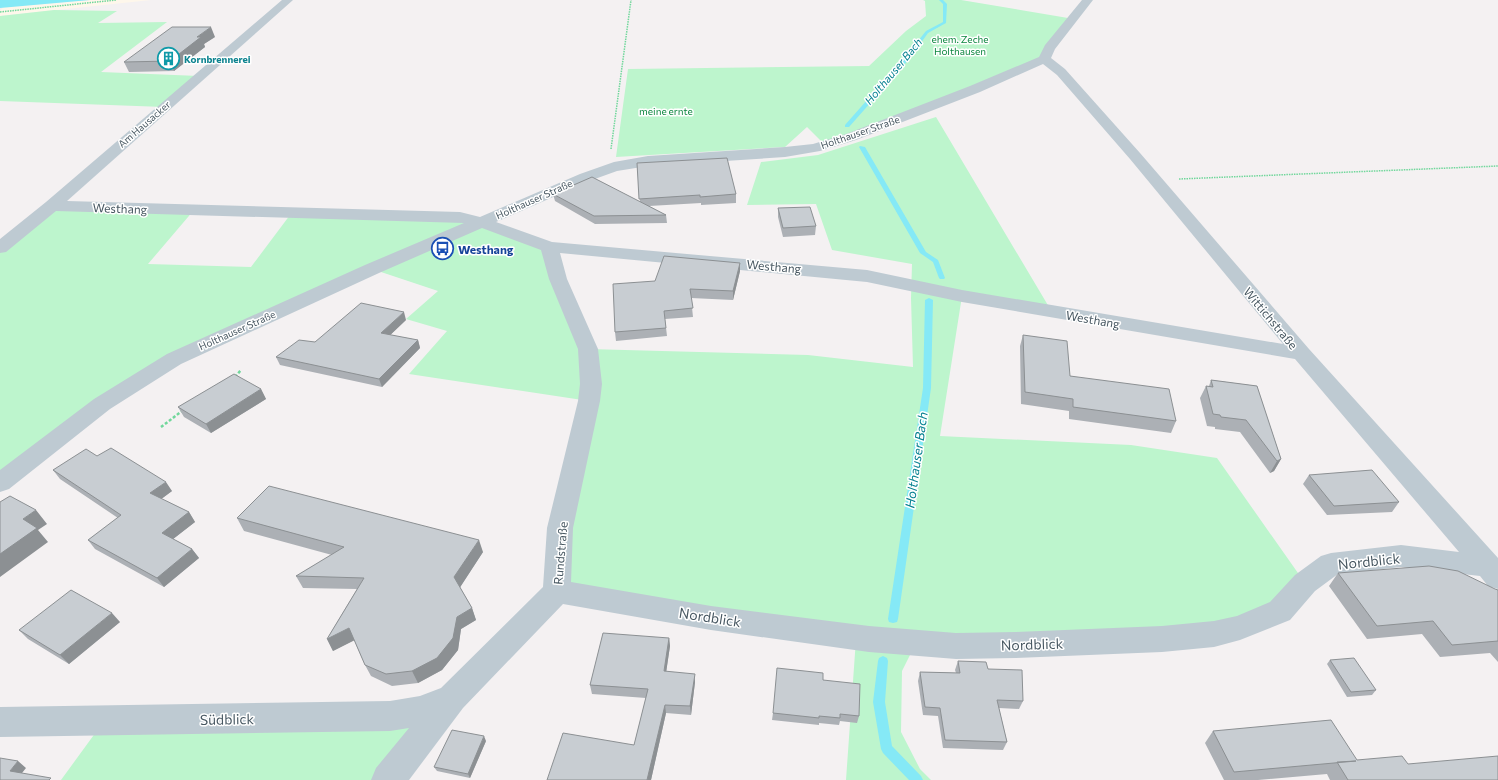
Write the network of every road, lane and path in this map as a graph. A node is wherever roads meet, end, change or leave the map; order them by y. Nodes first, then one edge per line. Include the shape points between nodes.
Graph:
1 (116, 0) edge
2 (288, 0) edge
3 (631, 0) edge
4 (1088, 0) edge
5 (0, 12) edge
6 (1044, 59) junction
7 (1498, 166) edge
8 (614, 167) junction
9 (1155, 180) junction
10 (52, 206) junction
11 (481, 222) junction
12 (549, 247) junction
13 (0, 248) edge
14 (1302, 354) junction
15 (241, 370) dead end
16 (234, 378) edge
17 (187, 407) edge
18 (161, 427) dead end
19 (0, 483) edge
20 (1493, 572) edge
21 (557, 591) junction
22 (452, 698) junction
23 (0, 722) edge
24 (388, 780) edge

1 - 5 path
2 - 10 street, Am Hausacker
3 - 8 path via 610,158
4 - 6 street via 1049,48
6 - 8 street, Holthauser Straße via 903,118 815,148 648,160
6 - 9 street, Wittichstraße via 1060,72
7 - 9 path
8 - 11 street, Holthauser Straße
9 - 14 street, Wittichstraße
10 - 11 street, Westhang via 460,217
10 - 13 street, Am Hausacker
11 - 12 street, Westhang
11 - 19 street, Holthauser Straße via 174,359 102,404
12 - 14 street, Westhang via 867,276 962,296
12 - 21 street, Rundstraße via 558,279 588,349 591,384 560,528
14 - 20 street, Wittichstraße
15 - 16 path
17 - 18 path
20 - 21 street, Nordblick via 1400,556 1331,564 1305,583 1280,611 1240,628 1214,634 1162,639 1016,645 956,646 869,639 710,618
21 - 22 street, Rundstraße
22 - 23 street, Südblick via 420,711 390,716
22 - 24 street, Rundstraße

